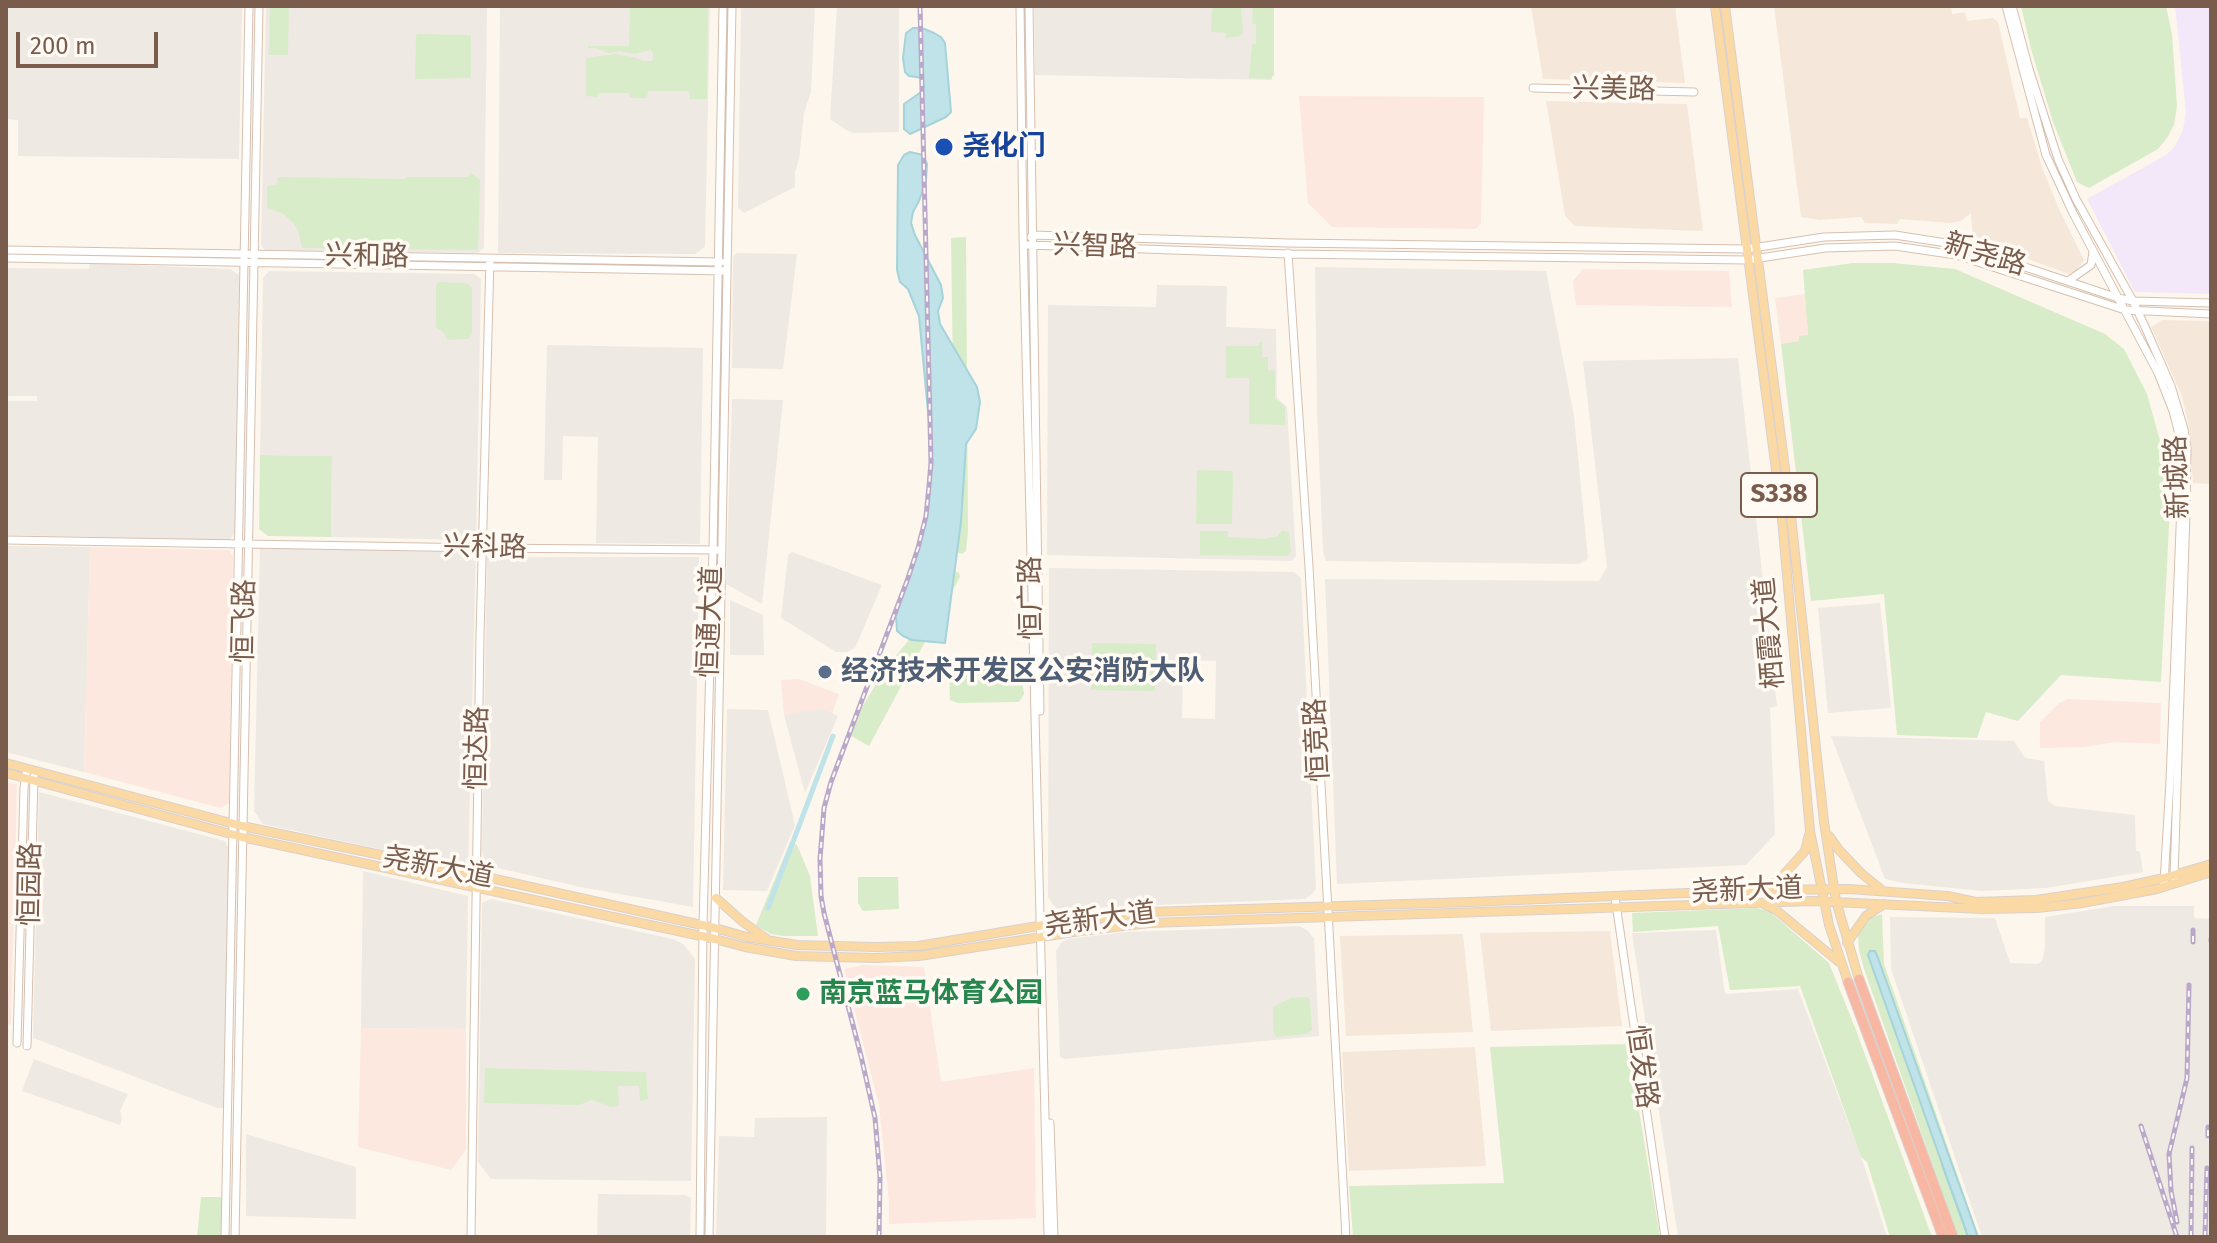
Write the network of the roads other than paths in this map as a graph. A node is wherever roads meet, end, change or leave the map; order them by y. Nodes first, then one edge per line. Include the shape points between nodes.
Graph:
1 (249, 6) edge
2 (259, 6) edge
3 (723, 6) edge
4 (732, 6) edge
5 (1020, 6) edge
6 (1029, 6) edge
7 (1715, 6) edge
8 (1725, 6) edge
9 (2006, 6) edge
10 (2012, 6) edge
11 (1533, 88) dead end
12 (1694, 92) dead end
13 (1032, 235) junction
14 (1288, 243) junction
15 (1028, 245) junction
16 (1751, 248) junction
17 (6, 250) edge
18 (2093, 252) junction
19 (1288, 254) junction
20 (6, 258) edge
21 (1757, 258) junction
22 (243, 259) junction
23 (254, 259) junction
24 (1747, 260) junction
25 (489, 263) junction
26 (717, 266) junction
27 (727, 267) junction
28 (2067, 281) junction
29 (2118, 298) junction
30 (2133, 301) junction
31 (2211, 303) edge
32 (2125, 310) junction
33 (2138, 312) junction
34 (2211, 314) edge
35 (6, 540) edge
36 (243, 543) junction
37 (483, 548) junction
38 (713, 550) junction
39 (723, 550) junction
40 (6, 763) edge
41 (31, 769) junction
42 (6, 773) edge
43 (29, 780) junction
44 (1824, 822) junction
45 (237, 825) junction
46 (1810, 831) junction
47 (237, 836) junction
48 (2211, 864) edge
49 (2211, 872) edge
50 (477, 875) junction
51 (2174, 880) junction
52 (2164, 882) junction
53 (1821, 888) junction
54 (476, 889) junction
55 (1834, 889) junction
56 (1760, 890) junction
57 (1884, 892) junction
58 (1615, 897) junction
59 (716, 898) junction
60 (1823, 901) junction
61 (1836, 901) junction
62 (1760, 902) junction
63 (1884, 904) junction
64 (1327, 907) junction
65 (1618, 907) junction
66 (26, 908) junction
67 (1327, 918) junction
68 (703, 925) junction
69 (715, 928) junction
70 (1042, 931) junction
71 (703, 936) junction
72 (715, 939) junction
73 (771, 942) junction
74 (1847, 944) junction
75 (1841, 964) junction
76 (1859, 979) joint
77 (1848, 982) joint
78 (17, 1043) dead end
79 (27, 1046) dead end
80 (225, 1237) edge
81 (235, 1237) edge
82 (471, 1237) edge
83 (700, 1237) edge
84 (709, 1237) edge
85 (1051, 1237) edge
86 (1346, 1237) edge
87 (1665, 1237) edge
88 (1943, 1237) edge
89 (1953, 1237) edge

1 - 22 main road, 恒飞路
2 - 23 main road, 恒飞路
3 - 26 main road, 恒通大道
4 - 27 main road, 恒通大道
5 - 15 main road, 恒广路
6 - 13 main road
7 - 16 main road, 栖霞大道 / S338
8 - 16 main road, 栖霞大道 / S338
9 - 18 main road, 新城路 via 2046,155
10 - 30 main road, 新城路 via 2058,159
11 - 12 main road, 兴美路
13 - 14 main road, 兴智路
13 - 15 main road, 兴智路
14 - 16 main road, 兴智路
14 - 19 main road, 恒竞路
15 - 19 main road, 兴智路
15 - 70 main road, 恒广路
16 - 21 main road, 栖霞大道 / S338
16 - 24 main road, 栖霞大道 / S338
16 - 28 main road, 新尧路 via 1824,237 1895,235 1959,245
17 - 22 main road, 兴和路
18 - 28 main road via 2091,265
18 - 29 main road, 新城路
19 - 24 main road, 兴智路
19 - 64 main road, 恒竞路
20 - 22 main road, 兴和路
21 - 24 main road, 兴智路
21 - 32 main road, 新尧路 via 1825,248 1926,250
21 - 44 main road, 栖霞大道 / S338
22 - 23 main road, 兴和路
22 - 36 main road, 恒飞路
23 - 25 main road, 兴和路
23 - 36 main road, 恒飞路
24 - 46 main road, 栖霞大道 / S338 via 1781,508
25 - 26 main road, 兴和路
25 - 37 main road, 恒达路
26 - 27 main road, 兴和路
26 - 38 main road, 恒通大道
27 - 39 main road, 恒通大道
28 - 29 main road, 新尧路
29 - 30 main road, 新尧路
29 - 32 main road, 新城路
30 - 31 main road, 新尧路
30 - 33 main road, 新城路
32 - 33 main road, 新尧路
32 - 52 main road, 新城路 via 2166,391 2181,450
33 - 34 main road, 新尧路
33 - 51 main road, 新城路 via 2171,386 2187,449
35 - 36 main road, 兴科路
36 - 37 main road, 兴科路
36 - 45 main road, 恒飞路
37 - 38 main road, 兴科路
37 - 50 main road, 恒达路
38 - 39 main road, 兴科路
38 - 68 main road, 恒通大道
39 - 59 main road, 恒通大道
40 - 41 main road, 尧新大道
41 - 43 main road, 恒园路
41 - 45 main road, 尧新大道
42 - 43 main road, 尧新大道
43 - 47 main road, 尧新大道
43 - 66 main road, 恒园路
44 - 55 main road, 栖霞大道 / S338
44 - 57 main road via 1839,850
45 - 47 main road, 恒飞路
45 - 50 main road, 尧新大道
46 - 53 main road, 栖霞大道 / S338
46 - 56 main road via 1805,851 1778,881
47 - 54 main road, 尧新大道
47 - 80 main road, 恒飞路
47 - 81 main road, 恒飞路
48 - 51 main road, 尧新大道
49 - 51 main road, 尧新大道
50 - 54 main road, 恒达路
50 - 68 main road, 尧新大道
51 - 52 main road, 尧新大道
52 - 57 main road, 尧新大道 via 2014,901
52 - 63 main road, 尧新大道 via 2082,903 2037,908
53 - 55 main road, 尧新大道
53 - 56 main road, 尧新大道
53 - 60 main road, 栖霞大道 / S338
54 - 71 main road, 尧新大道
54 - 82 main road, 恒达路
55 - 57 main road, 尧新大道
55 - 61 main road, 栖霞大道 / S338
56 - 58 main road, 尧新大道
58 - 64 main road, 尧新大道
58 - 65 main road, 恒发路
59 - 69 main road, 恒通大道
59 - 73 main road
60 - 61 main road, 尧新大道
60 - 62 main road, 尧新大道
60 - 75 main road, 栖霞大道 / S338
61 - 63 main road, 尧新大道
61 - 74 main road, 栖霞大道 / S338
62 - 65 main road, 尧新大道
62 - 75 main road
63 - 74 main road via 1866,916
64 - 67 main road, 恒竞路
64 - 70 main road, 尧新大道 via 1148,912
65 - 67 main road, 尧新大道
65 - 87 main road, 恒发路
66 - 78 main road, 恒园路
66 - 79 main road, 恒园路
67 - 70 main road, 尧新大道
67 - 86 main road, 恒竞路
68 - 69 main road, 尧新大道
68 - 71 main road, 恒通大道
69 - 72 main road, 恒通大道
69 - 73 main road, 尧新大道
70 - 72 main road, 尧新大道 via 936,954 887,958 796,956
70 - 73 main road, 尧新大道 via 898,947
70 - 85 main road, 恒广路
71 - 72 main road, 尧新大道
71 - 83 main road, 恒通大道
72 - 84 main road, 恒通大道
74 - 76 main road, 栖霞大道 / S338
75 - 77 main road, 栖霞大道 / S338
76 - 89 highway, 栖霞大道 / S338
77 - 88 highway, 栖霞大道 / S338

